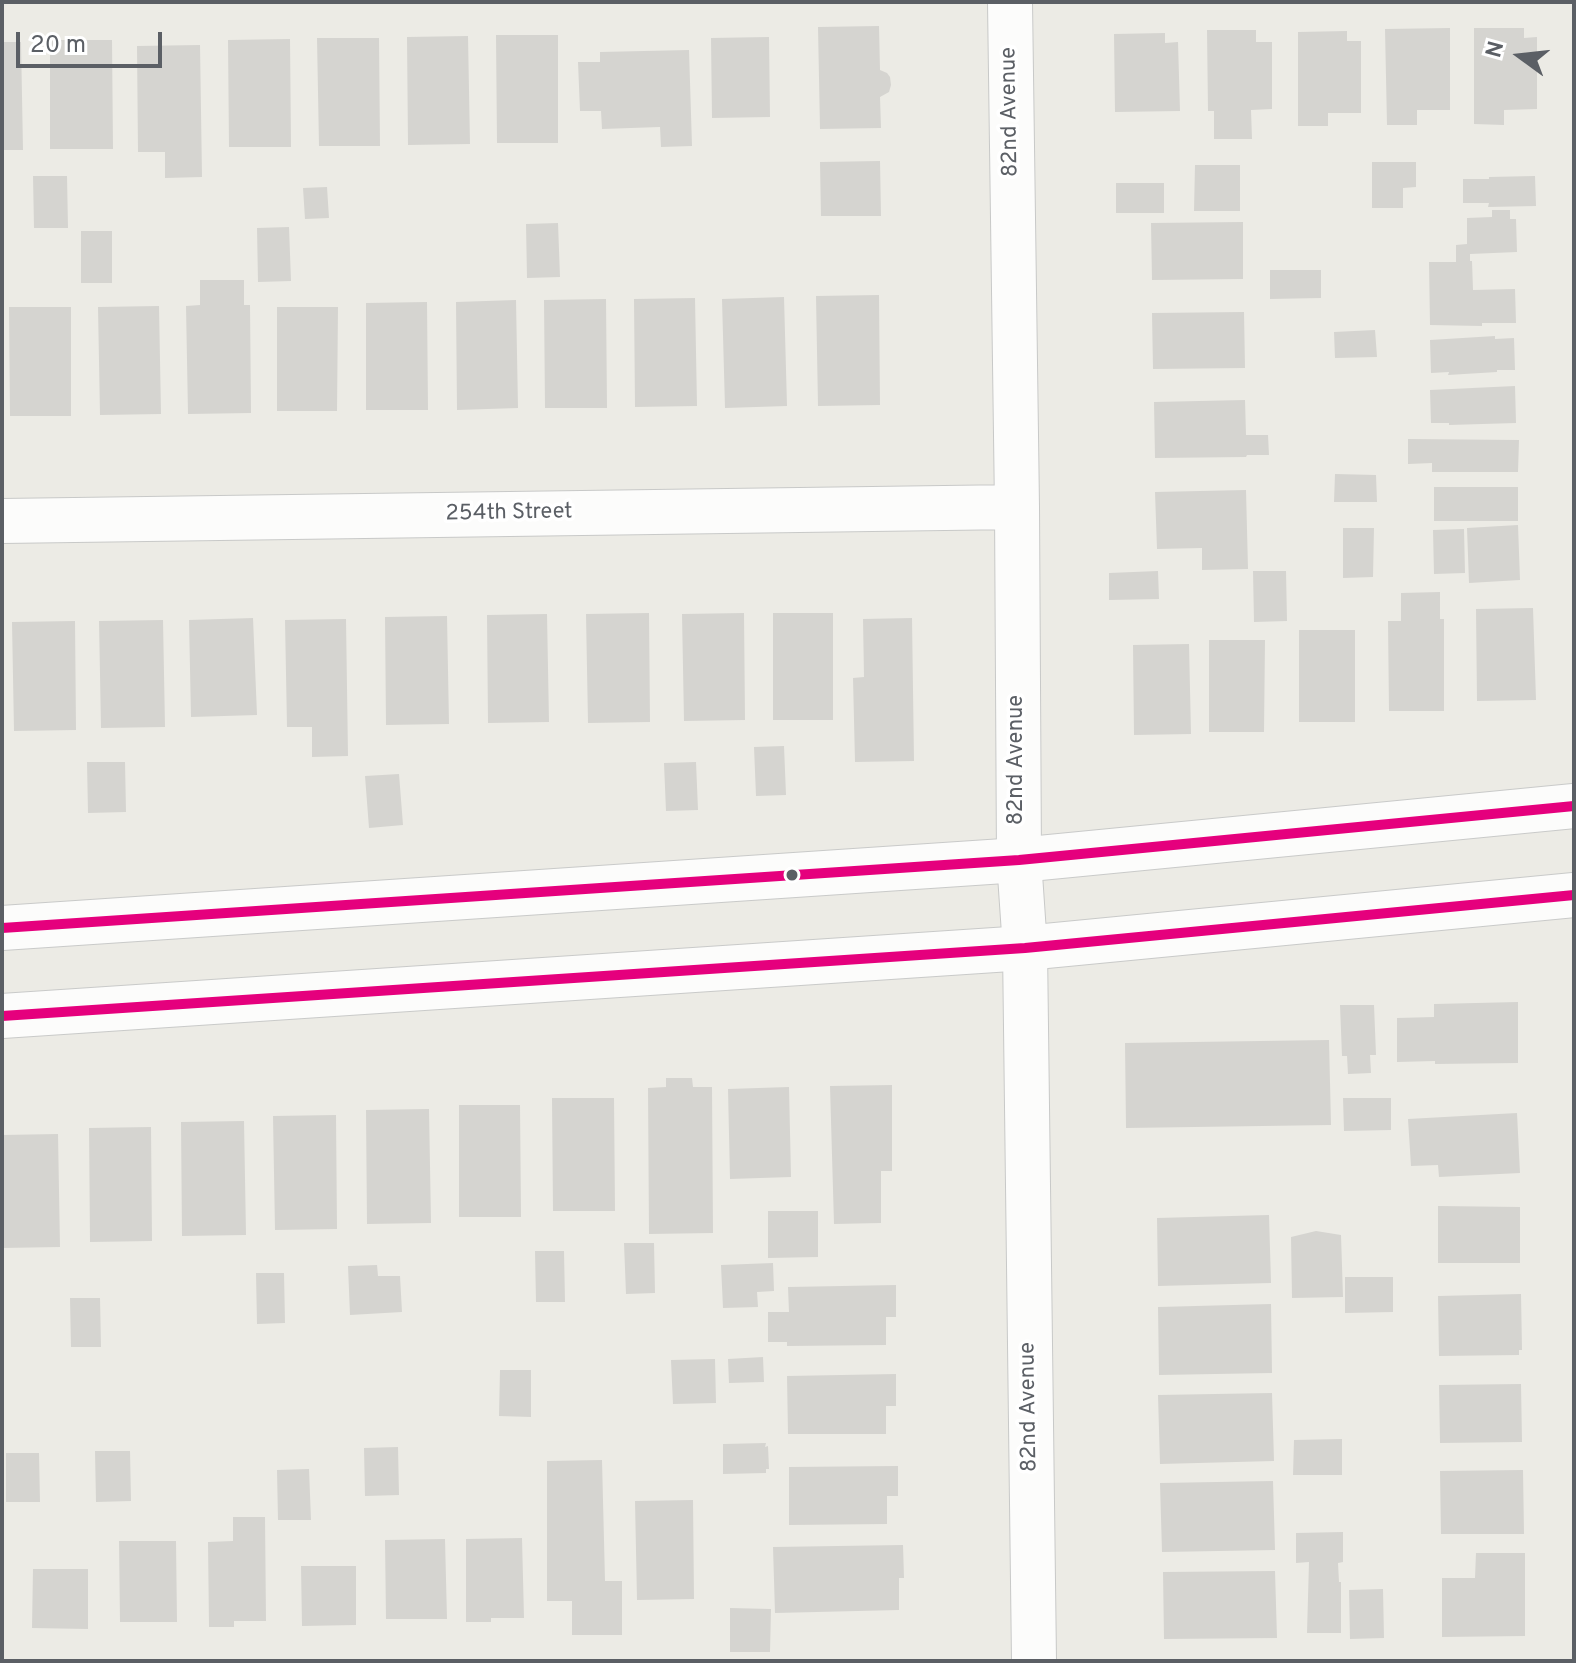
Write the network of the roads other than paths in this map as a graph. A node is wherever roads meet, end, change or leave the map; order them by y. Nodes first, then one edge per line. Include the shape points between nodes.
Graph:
1 (1010, 2) edge
2 (1017, 507) junction
3 (2, 521) edge
4 (1574, 806) edge
5 (1019, 860) junction
6 (1574, 895) edge
7 (2, 928) edge
8 (1025, 948) junction
9 (2, 1016) edge
10 (1034, 1661) edge

1 - 2 main road, 82nd Avenue
2 - 3 main road, 254th Street
2 - 5 main road, 82nd Avenue
4 - 5 main road
5 - 7 main road
5 - 8 main road, 82nd Avenue
6 - 8 main road
8 - 9 main road
8 - 10 main road, 82nd Avenue

